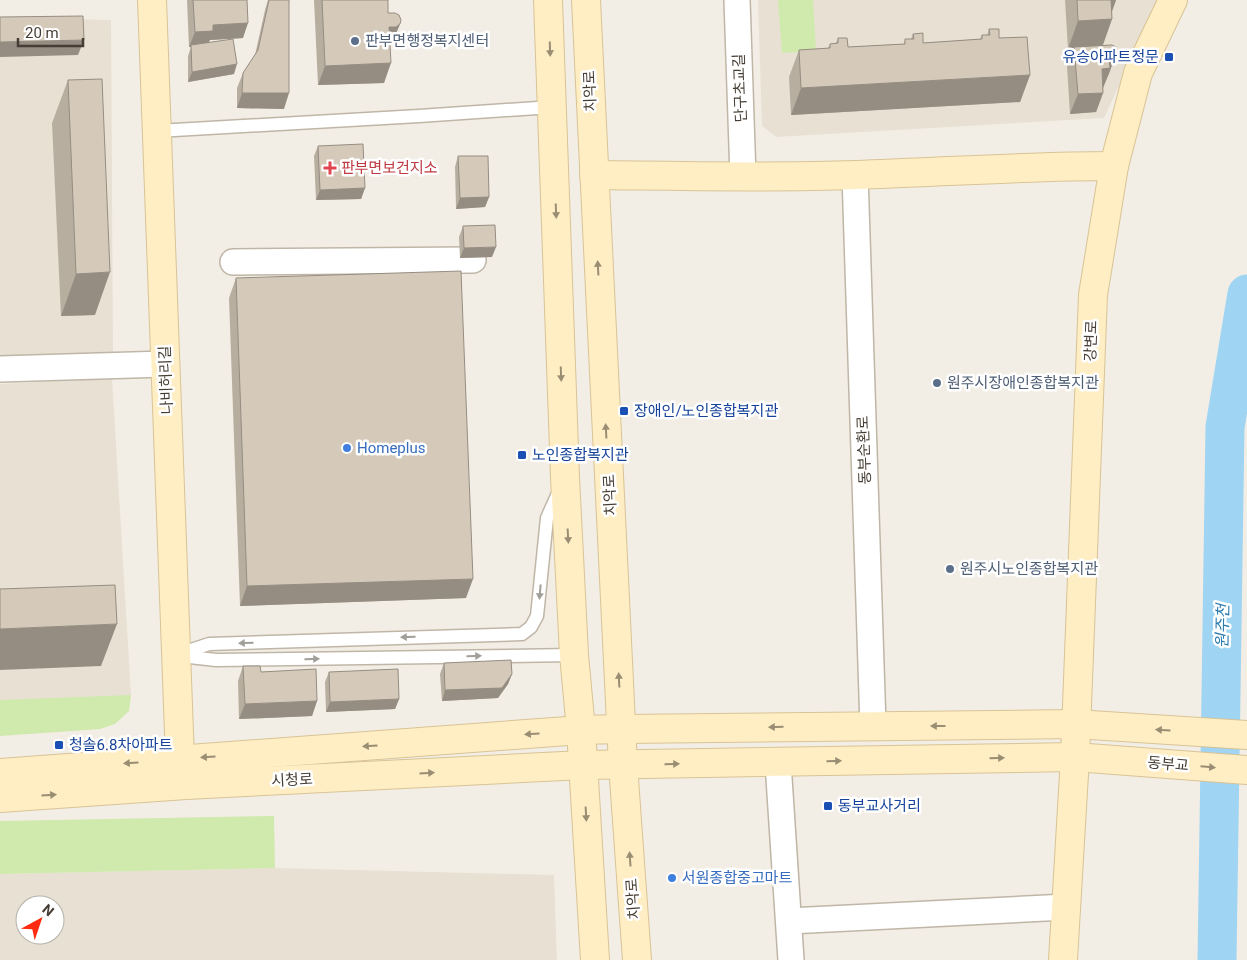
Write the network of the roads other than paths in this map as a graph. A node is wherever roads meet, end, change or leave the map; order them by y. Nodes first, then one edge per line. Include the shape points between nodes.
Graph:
1 (152, 0) edge
2 (548, 0) edge
3 (586, 0) edge
4 (737, 0) edge
5 (1173, 0) edge
6 (552, 107) junction
7 (157, 131) junction
8 (1114, 166) junction
9 (594, 175) junction
10 (855, 175) junction
11 (743, 177) junction
12 (473, 260) edge
13 (233, 262) dead end
14 (165, 364) junction
15 (0, 369) edge
16 (565, 477) junction
17 (176, 655) junction
18 (574, 655) junction
19 (1084, 725) junction
20 (873, 726) junction
21 (621, 729) junction
22 (581, 730) junction
23 (1247, 735) edge
24 (1082, 757) junction
25 (778, 762) junction
26 (583, 765) junction
27 (623, 765) junction
28 (1247, 770) edge
29 (183, 772) junction
30 (0, 773) edge
31 (0, 798) edge
32 (1066, 906) junction
33 (789, 922) junction
34 (595, 960) edge
35 (637, 960) edge
36 (790, 960) edge
37 (1062, 960) edge

1 - 7 street, 나비허리길
2 -> 6 street
3 - 9 street, 치악로
4 - 11 street, 단구초교길
5 - 8 street, 강변로 via 1138,73
6 - 7 lane
6 -> 16 street
7 - 14 street, 나비허리길
8 - 10 street
8 - 19 street, 강변로 via 1093,295
9 - 11 street
21 -> 9 street, 치악로
10 - 11 street
10 - 20 street, 동부순환로
12 - 13 street
14 - 15 street
14 - 17 street, 나비허리길
16 -> 17 lane via 547,518 538,616 522,634 210,644
16 -> 18 street
17 -> 18 lane via 216,660
17 - 29 street, 나비허리길
18 - 22 street
19 -> 20 street
23 -> 19 street
19 - 24 street, 강변로
20 -> 21 street
21 - 22 street
21 - 27 street, 치악로
22 - 26 street
22 -> 29 street, 시청로
25 -> 24 street
24 -> 28 street, 동부교
24 - 32 street, 강변로
27 -> 25 street
25 - 33 street
26 - 27 street
29 -> 26 street, 시청로
26 -> 34 street
35 -> 27 street, 치악로
29 -> 30 street, 시청로
31 -> 29 street, 시청로
32 - 33 street
32 - 37 street, 강변로
33 - 36 street

